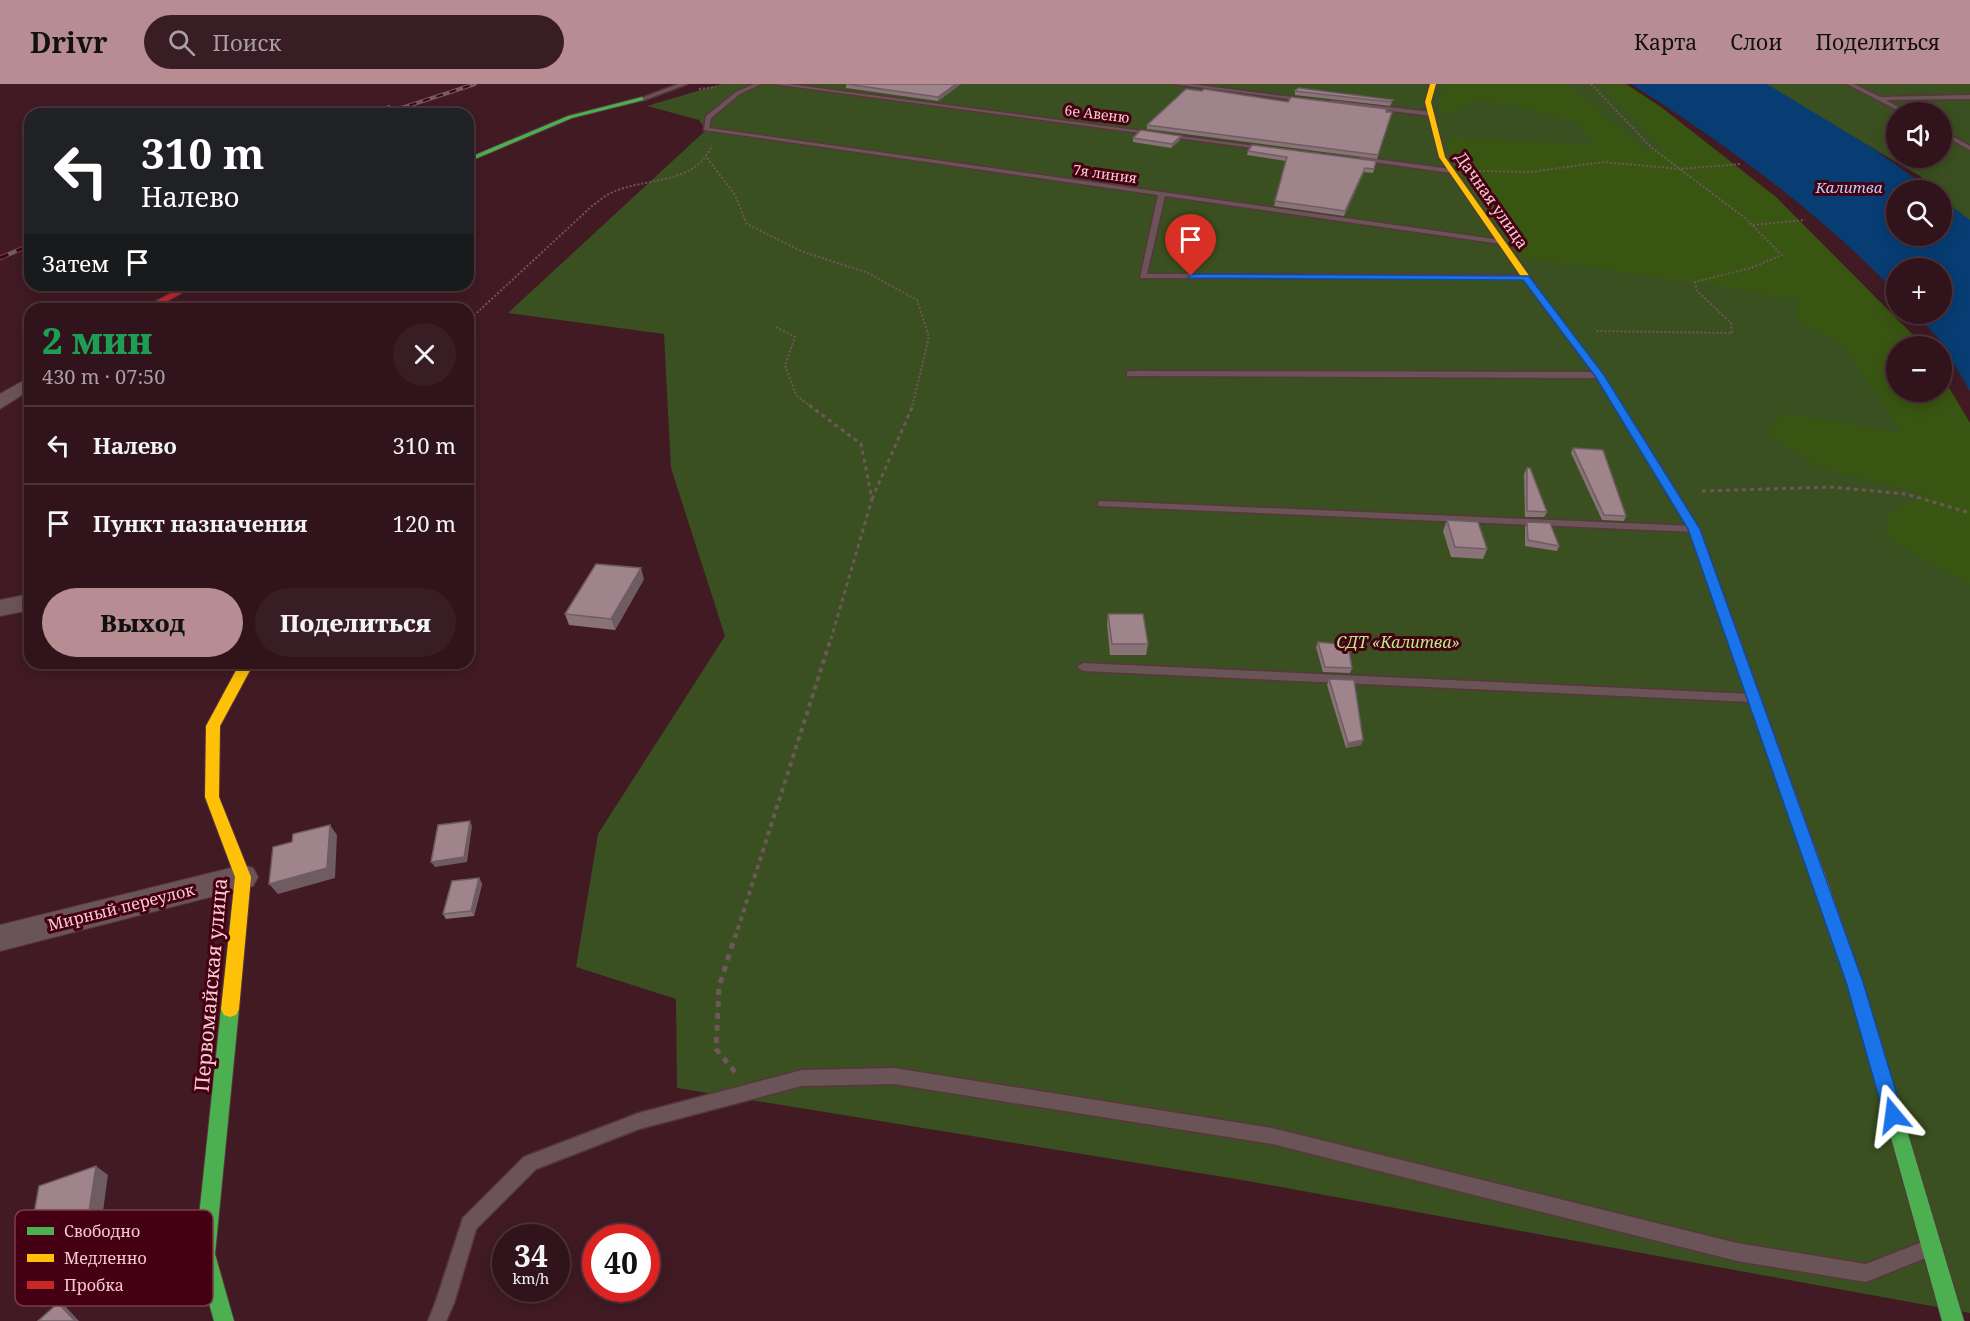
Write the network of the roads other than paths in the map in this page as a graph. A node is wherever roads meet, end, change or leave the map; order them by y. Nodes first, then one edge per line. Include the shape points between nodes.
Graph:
1 (684, 84) edge
2 (758, 84) edge
3 (776, 84) edge
4 (1176, 84) edge
5 (1433, 84) edge
6 (1850, 84) edge
7 (1970, 97) edge
8 (642, 99) joint
9 (1879, 99) junction
10 (1315, 100) edge
11 (1326, 101) edge
12 (1886, 103) edge
13 (1431, 114) junction
14 (1952, 138) edge
15 (1274, 148) edge
16 (1970, 148) edge
17 (474, 157) edge
18 (1357, 159) edge
19 (1451, 171) junction
20 (1162, 194) junction
21 (1501, 242) junction
22 (1526, 277) junction
23 (180, 291) edge
24 (158, 303) edge
25 (1130, 374) dead end
26 (1599, 375) junction
27 (24, 386) edge
28 (0, 403) edge
29 (1101, 504) dead end
30 (1694, 529) junction
31 (24, 603) edge
32 (0, 608) edge
33 (1083, 667) dead end
34 (244, 669) edge
35 (1756, 698) junction
36 (243, 877) junction
37 (0, 938) edge
38 (209, 1210) edge
39 (1932, 1248) junction
40 (213, 1282) edge
41 (224, 1321) edge
42 (437, 1321) edge
43 (1953, 1321) edge

1 - 8 lane
2 - 20 lane, 7я линия via 738,93 708,117 706,129
3 - 15 lane, 6е Авеню
4 - 10 lane
5 - 13 street, Дачная улица via 1428,102
6 - 9 lane
7 - 9 lane
8 - 17 street via 570,117
9 - 12 lane
11 - 13 lane
13 - 19 street, Дачная улица via 1442,157
14 - 16 lane
18 - 19 lane
19 - 21 street, Дачная улица
20 - 21 lane, 7я линия
20 - 22 lane via 1143,276
21 - 22 street, Дачная улица
22 - 26 street, Дачная улица
23 - 24 street
25 - 26 lane
26 - 30 street, Дачная улица
27 - 28 street
29 - 30 lane
30 - 35 street, Дачная улица
31 - 32 street
33 - 35 lane
34 - 36 street, Первомайская улица via 213,726 212,796
35 - 39 street, Дачная улица via 1855,982
36 - 37 street, Мирный переулок
36 - 38 street, Первомайская улица
39 - 42 lane via 1866,1273 1737,1252 1272,1136 894,1076 802,1078 639,1121 530,1164 469,1224
39 - 43 street, Дачная улица
40 - 41 street, Первомайская улица

